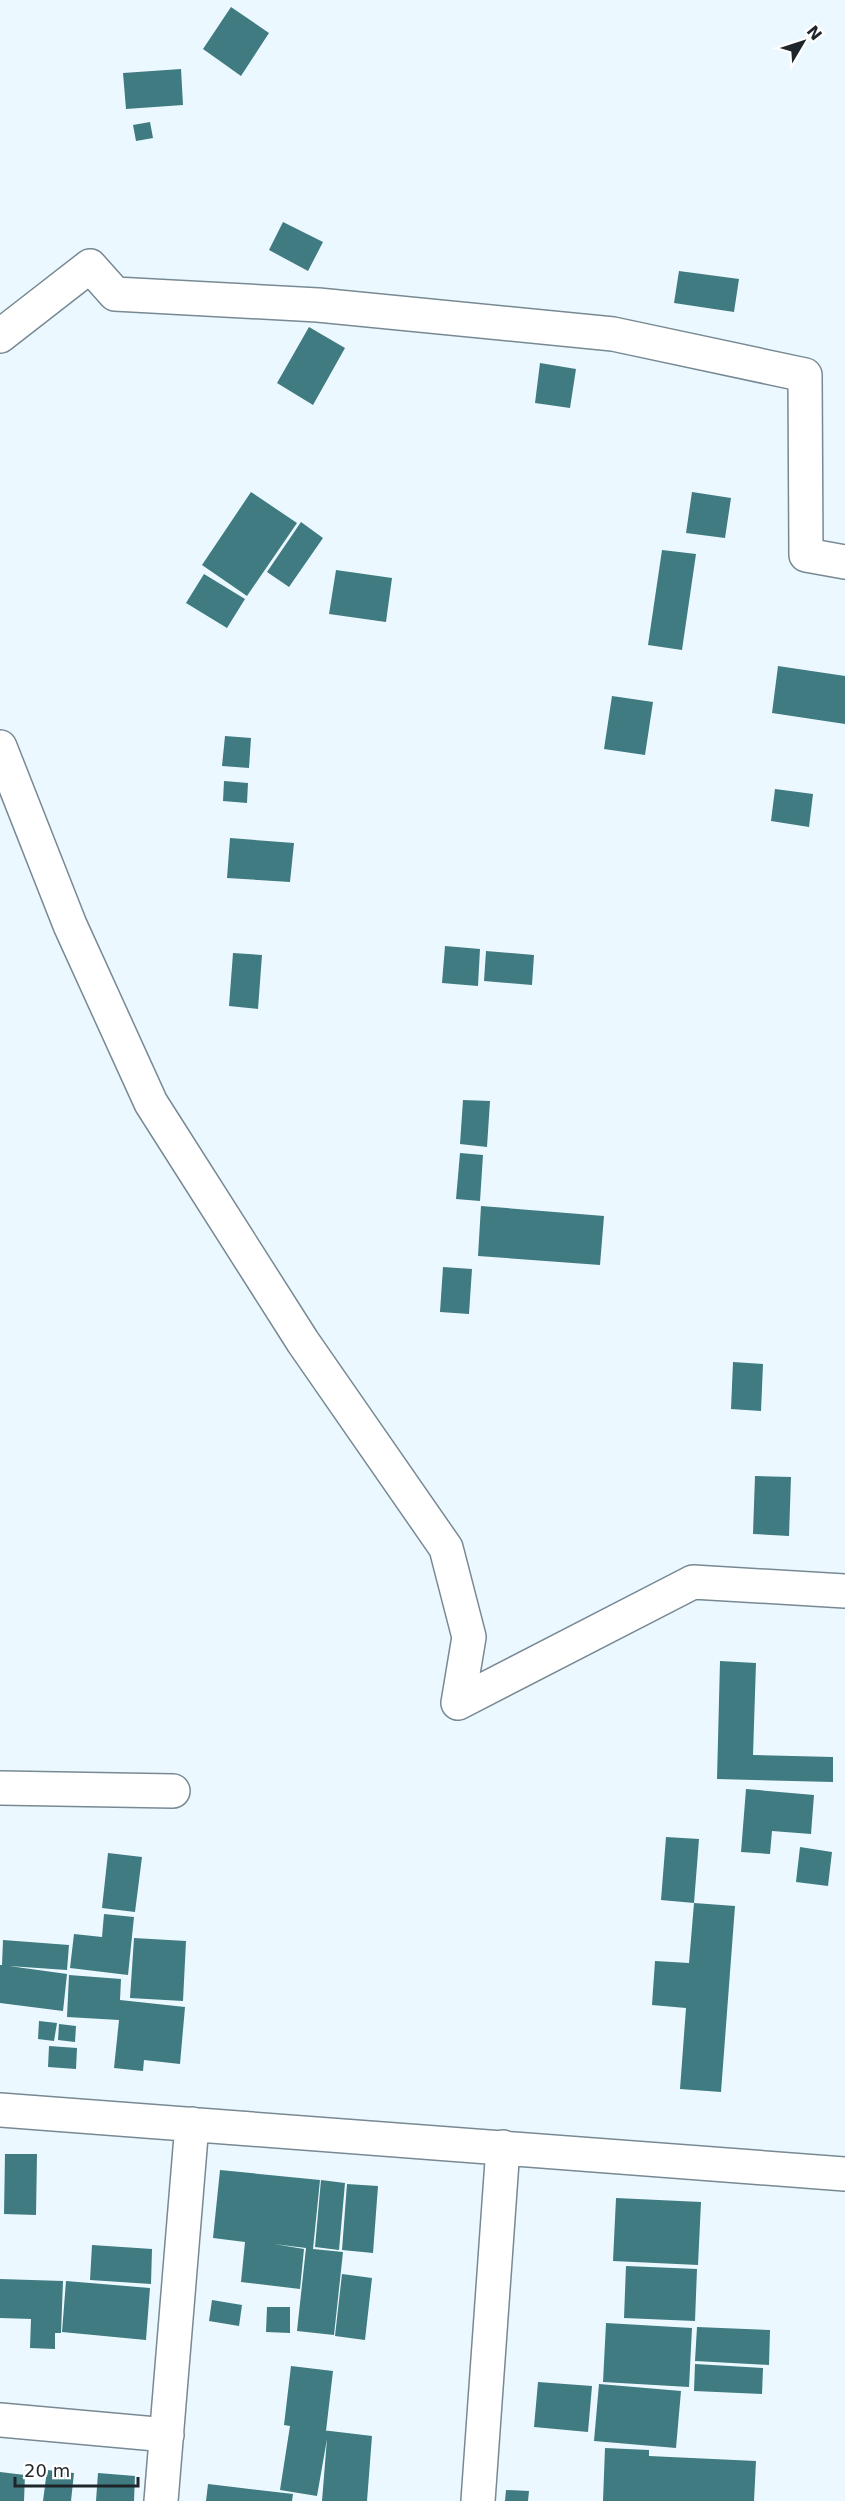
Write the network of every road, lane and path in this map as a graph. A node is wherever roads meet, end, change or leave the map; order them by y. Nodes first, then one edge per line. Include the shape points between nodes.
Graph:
1 (0, 336) edge
2 (845, 562) edge
3 (0, 747) edge
4 (845, 1591) edge
5 (0, 1788) edge
6 (173, 1791) dead end
7 (0, 2110) edge
8 (192, 2124) junction
9 (503, 2147) junction
10 (845, 2174) edge
11 (0, 2420) edge
12 (167, 2435) junction
13 (160, 2501) edge
14 (478, 2501) edge

1 - 2 street via 90,266 115,294 318,305 613,334 805,375 806,555
3 - 4 street via 70,925 151,1103 303,1342 446,1548 469,1637 458,1703 693,1582
5 - 6 street
7 - 8 street
8 - 9 street
8 - 12 street
9 - 10 street
9 - 14 street
11 - 12 street
12 - 13 street

